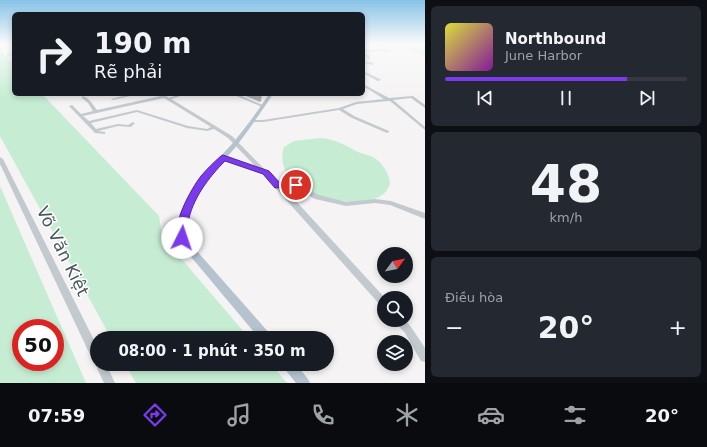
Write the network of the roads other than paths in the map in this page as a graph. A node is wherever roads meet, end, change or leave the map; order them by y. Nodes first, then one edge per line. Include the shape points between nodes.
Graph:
1 (365, 62) edge
2 (374, 64) dead end
3 (365, 73) edge
4 (379, 80) dead end
5 (365, 86) edge
6 (126, 96) edge
7 (132, 96) edge
8 (239, 96) edge
9 (270, 96) edge
10 (83, 97) dead end
11 (164, 97) edge
12 (113, 99) dead end
13 (390, 100) junction
14 (136, 103) junction
15 (355, 104) junction
16 (373, 105) dead end
17 (71, 106) dead end
18 (263, 106) junction
19 (425, 107) edge
20 (340, 109) junction
21 (96, 112) junction
22 (80, 115) junction
23 (252, 120) junction
24 (90, 122) junction
25 (133, 123) dead end
26 (214, 128) junction
27 (425, 129) edge
28 (96, 130) junction
29 (387, 132) dead end
30 (103, 133) dead end
31 (235, 143) junction
32 (223, 157) junction
33 (0, 159) edge
34 (266, 172) junction
35 (278, 186) junction
36 (425, 216) edge
37 (377, 295) edge
38 (405, 327) edge
39 (260, 331) edge
40 (90, 343) edge
41 (425, 357) edge
42 (104, 371) edge
43 (294, 371) edge
44 (303, 382) edge
45 (110, 383) edge

1 - 2 street
3 - 4 street
5 - 13 street
6 - 12 street
7 - 14 street
8 - 18 street
9 - 18 main road
10 - 21 street
11 - 14 street
11 - 26 street
13 - 15 street
13 - 19 street via 412,97
13 - 27 street
14 - 21 street
15 - 16 street
15 - 20 street
17 - 22 street
18 - 23 main road
20 - 23 street via 263,121
20 - 29 street
21 - 22 street
22 - 24 street
23 - 31 main road
24 - 26 street via 137,111 187,127 207,130
24 - 28 street
25 - 28 street via 130,126 118,125
26 - 31 street
28 - 30 street
31 - 32 main road
31 - 34 street
32 - 34 street
32 - 39 main road via 204,178 193,197 182,222 182,238
33 - 40 street, Võ Văn Kiệt
34 - 35 street
35 - 36 street via 292,184 316,196 346,204 375,201 391,203
35 - 37 street
38 - 41 street
42 - 45 street
43 - 44 main road

